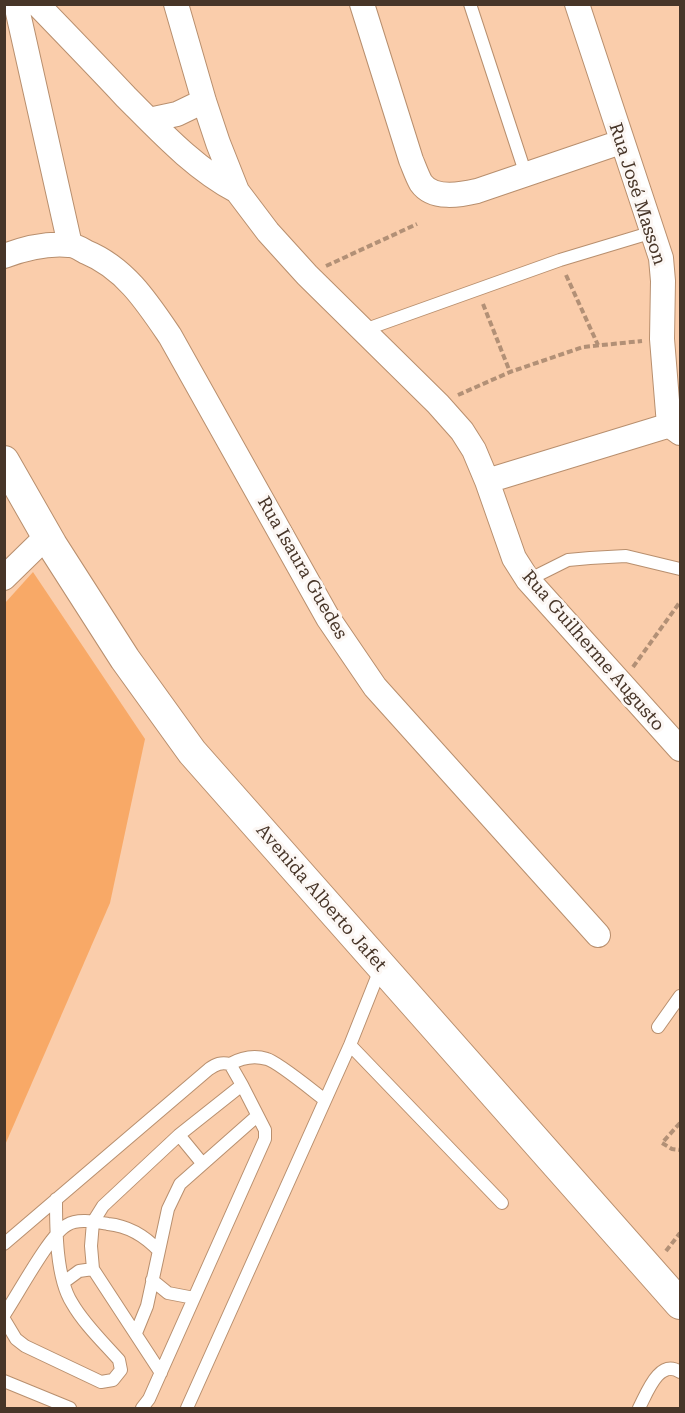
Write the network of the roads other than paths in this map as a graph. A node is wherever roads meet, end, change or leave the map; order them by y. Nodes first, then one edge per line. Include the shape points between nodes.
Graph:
1 (16, 4) edge
2 (37, 4) edge
3 (176, 4) edge
4 (362, 4) edge
5 (471, 4) edge
6 (577, 4) edge
7 (204, 101) junction
8 (149, 120) junction
9 (621, 142) junction
10 (526, 175) junction
11 (237, 192) junction
12 (653, 232) junction
13 (70, 245) junction
14 (4, 256) edge
15 (672, 274) edge
16 (364, 330) junction
17 (677, 427) edge
18 (4, 461) edge
19 (487, 481) junction
20 (47, 536) junction
21 (681, 568) edge
22 (4, 578) edge
23 (528, 580) junction
24 (681, 749) edge
25 (598, 935) dead end
26 (381, 966) junction
27 (681, 996) edge
28 (658, 1027) dead end
29 (350, 1045) junction
30 (230, 1064) junction
31 (242, 1085) junction
32 (325, 1100) junction
33 (257, 1116) junction
34 (179, 1135) junction
35 (202, 1163) junction
36 (56, 1199) junction
37 (502, 1203) dead end
38 (93, 1222) junction
39 (55, 1234) junction
40 (4, 1244) edge
41 (159, 1251) junction
42 (93, 1269) junction
43 (152, 1280) junction
44 (64, 1282) junction
45 (194, 1298) junction
46 (681, 1304) edge
47 (4, 1317) edge
48 (136, 1333) junction
49 (681, 1372) edge
50 (161, 1373) junction
51 (4, 1381) edge
52 (70, 1408) edge
53 (142, 1408) edge
54 (187, 1408) edge
55 (639, 1408) edge

1 - 13 street
2 - 8 street
3 - 7 street
4 - 10 street via 422,185 431,191 457,196
5 - 10 lane
6 - 9 street, Rua José Masson
7 - 8 street via 177,114
7 - 11 street
8 - 11 street via 195,164
9 - 10 street
9 - 12 street, Rua José Masson
11 - 16 street, Rua Guilherme Augusto via 307,275
12 - 15 street, Rua José Masson via 661,258
12 - 16 lane via 560,260
13 - 14 street, Rua Isaura Guedes via 42,246
13 - 25 street, Rua Isaura Guedes via 100,257 142,295 170,336 328,618 375,687
15 - 17 street, Rua José Masson via 662,339
16 - 19 street, Rua Guilherme Augusto via 462,431
17 - 19 street
18 - 20 street, Avenida Alberto Jafet
19 - 23 street, Rua Guilherme Augusto via 514,558
20 - 22 street
20 - 26 street, Avenida Alberto Jafet via 125,658 192,752
21 - 23 lane via 626,556 590,558 568,560
23 - 24 street, Rua Guilherme Augusto
26 - 29 lane
26 - 46 street, Avenida Alberto Jafet
27 - 28 lane
29 - 32 lane
29 - 37 lane
30 - 31 lane
30 - 32 lane via 251,1057 268,1059
30 - 36 lane via 216,1064 209,1069
31 - 33 lane
31 - 34 lane
32 - 54 lane
33 - 35 lane
33 - 45 lane via 265,1139
34 - 35 lane
34 - 38 lane via 103,1206
35 - 41 lane via 180,1184 173,1197
36 - 39 lane
36 - 40 lane
38 - 39 lane via 68,1224
38 - 41 lane via 132,1230
38 - 42 lane
39 - 44 lane
39 - 47 lane
41 - 43 lane
42 - 44 lane via 79,1271
42 - 48 lane
43 - 45 lane via 168,1293
43 - 48 lane
44 - 47 lane via 70,1301 122,1366 113,1380 101,1382 25,1346 16,1339
45 - 50 lane
48 - 50 lane
49 - 55 lane via 667,1368 660,1372
50 - 53 lane
51 - 52 lane

